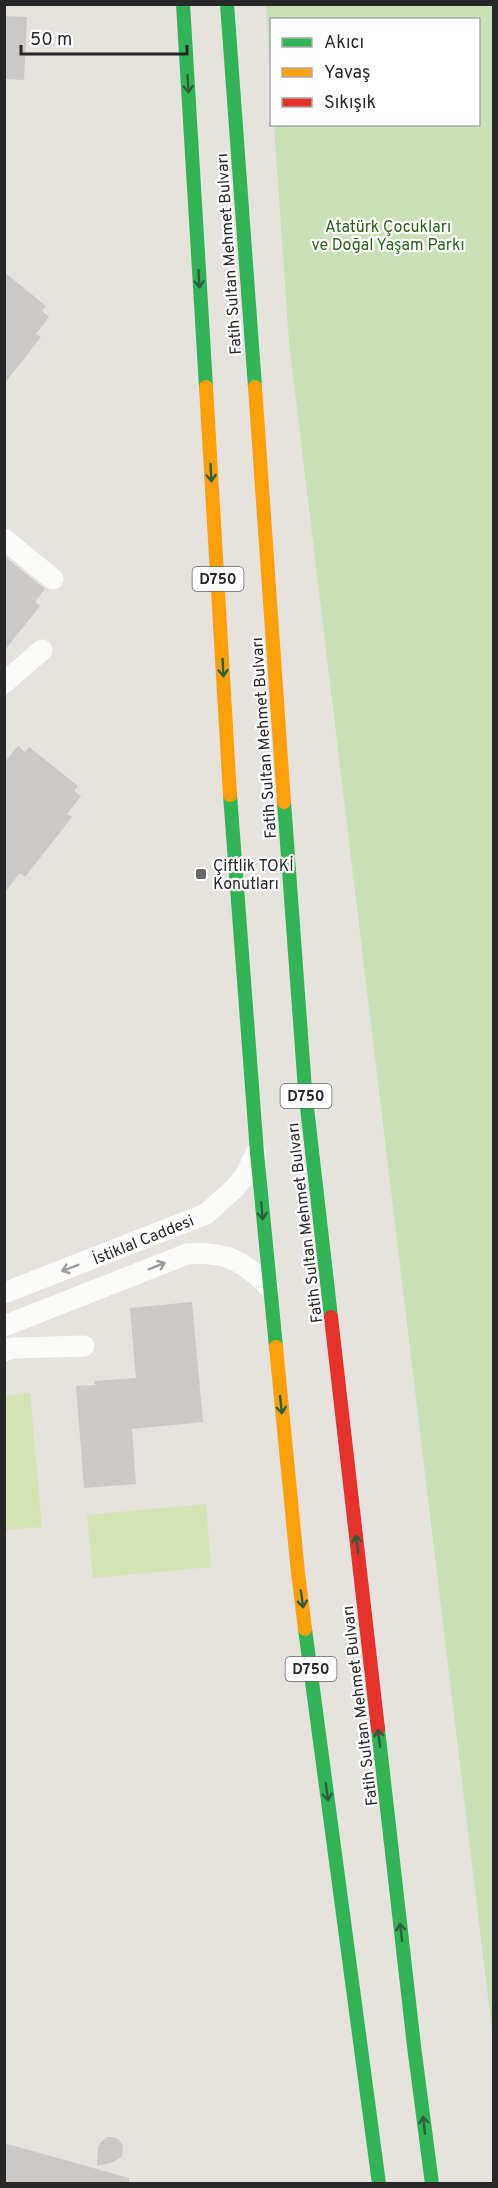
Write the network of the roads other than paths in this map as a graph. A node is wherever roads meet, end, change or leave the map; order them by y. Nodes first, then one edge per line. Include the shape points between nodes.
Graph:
1 (183, 4) edge
2 (227, 4) edge
3 (4, 538) edge
4 (53, 579) dead end
5 (42, 650) dead end
6 (4, 683) edge
7 (257, 1153) junction
8 (269, 1287) junction
9 (4, 1293) edge
10 (4, 1326) edge
11 (84, 1347) dead end
12 (4, 1351) edge
13 (379, 2184) edge
14 (432, 2184) edge

1 -> 7 highway, Fatih Sultan Mehmet Bulvarı / D750 via 235,870
14 -> 2 highway, Fatih Sultan Mehmet Bulvarı / D750 via 305,1090
3 - 4 street
5 - 6 street
7 -> 8 highway, Fatih Sultan Mehmet Bulvarı / D750
7 -> 9 street, İstiklal Caddesi via 241,1181 206,1214
10 -> 8 street, İstiklal Caddesi via 187,1254 207,1252 226,1256 246,1265
8 -> 13 highway, Fatih Sultan Mehmet Bulvarı / D750 via 298,1573
11 - 12 street

